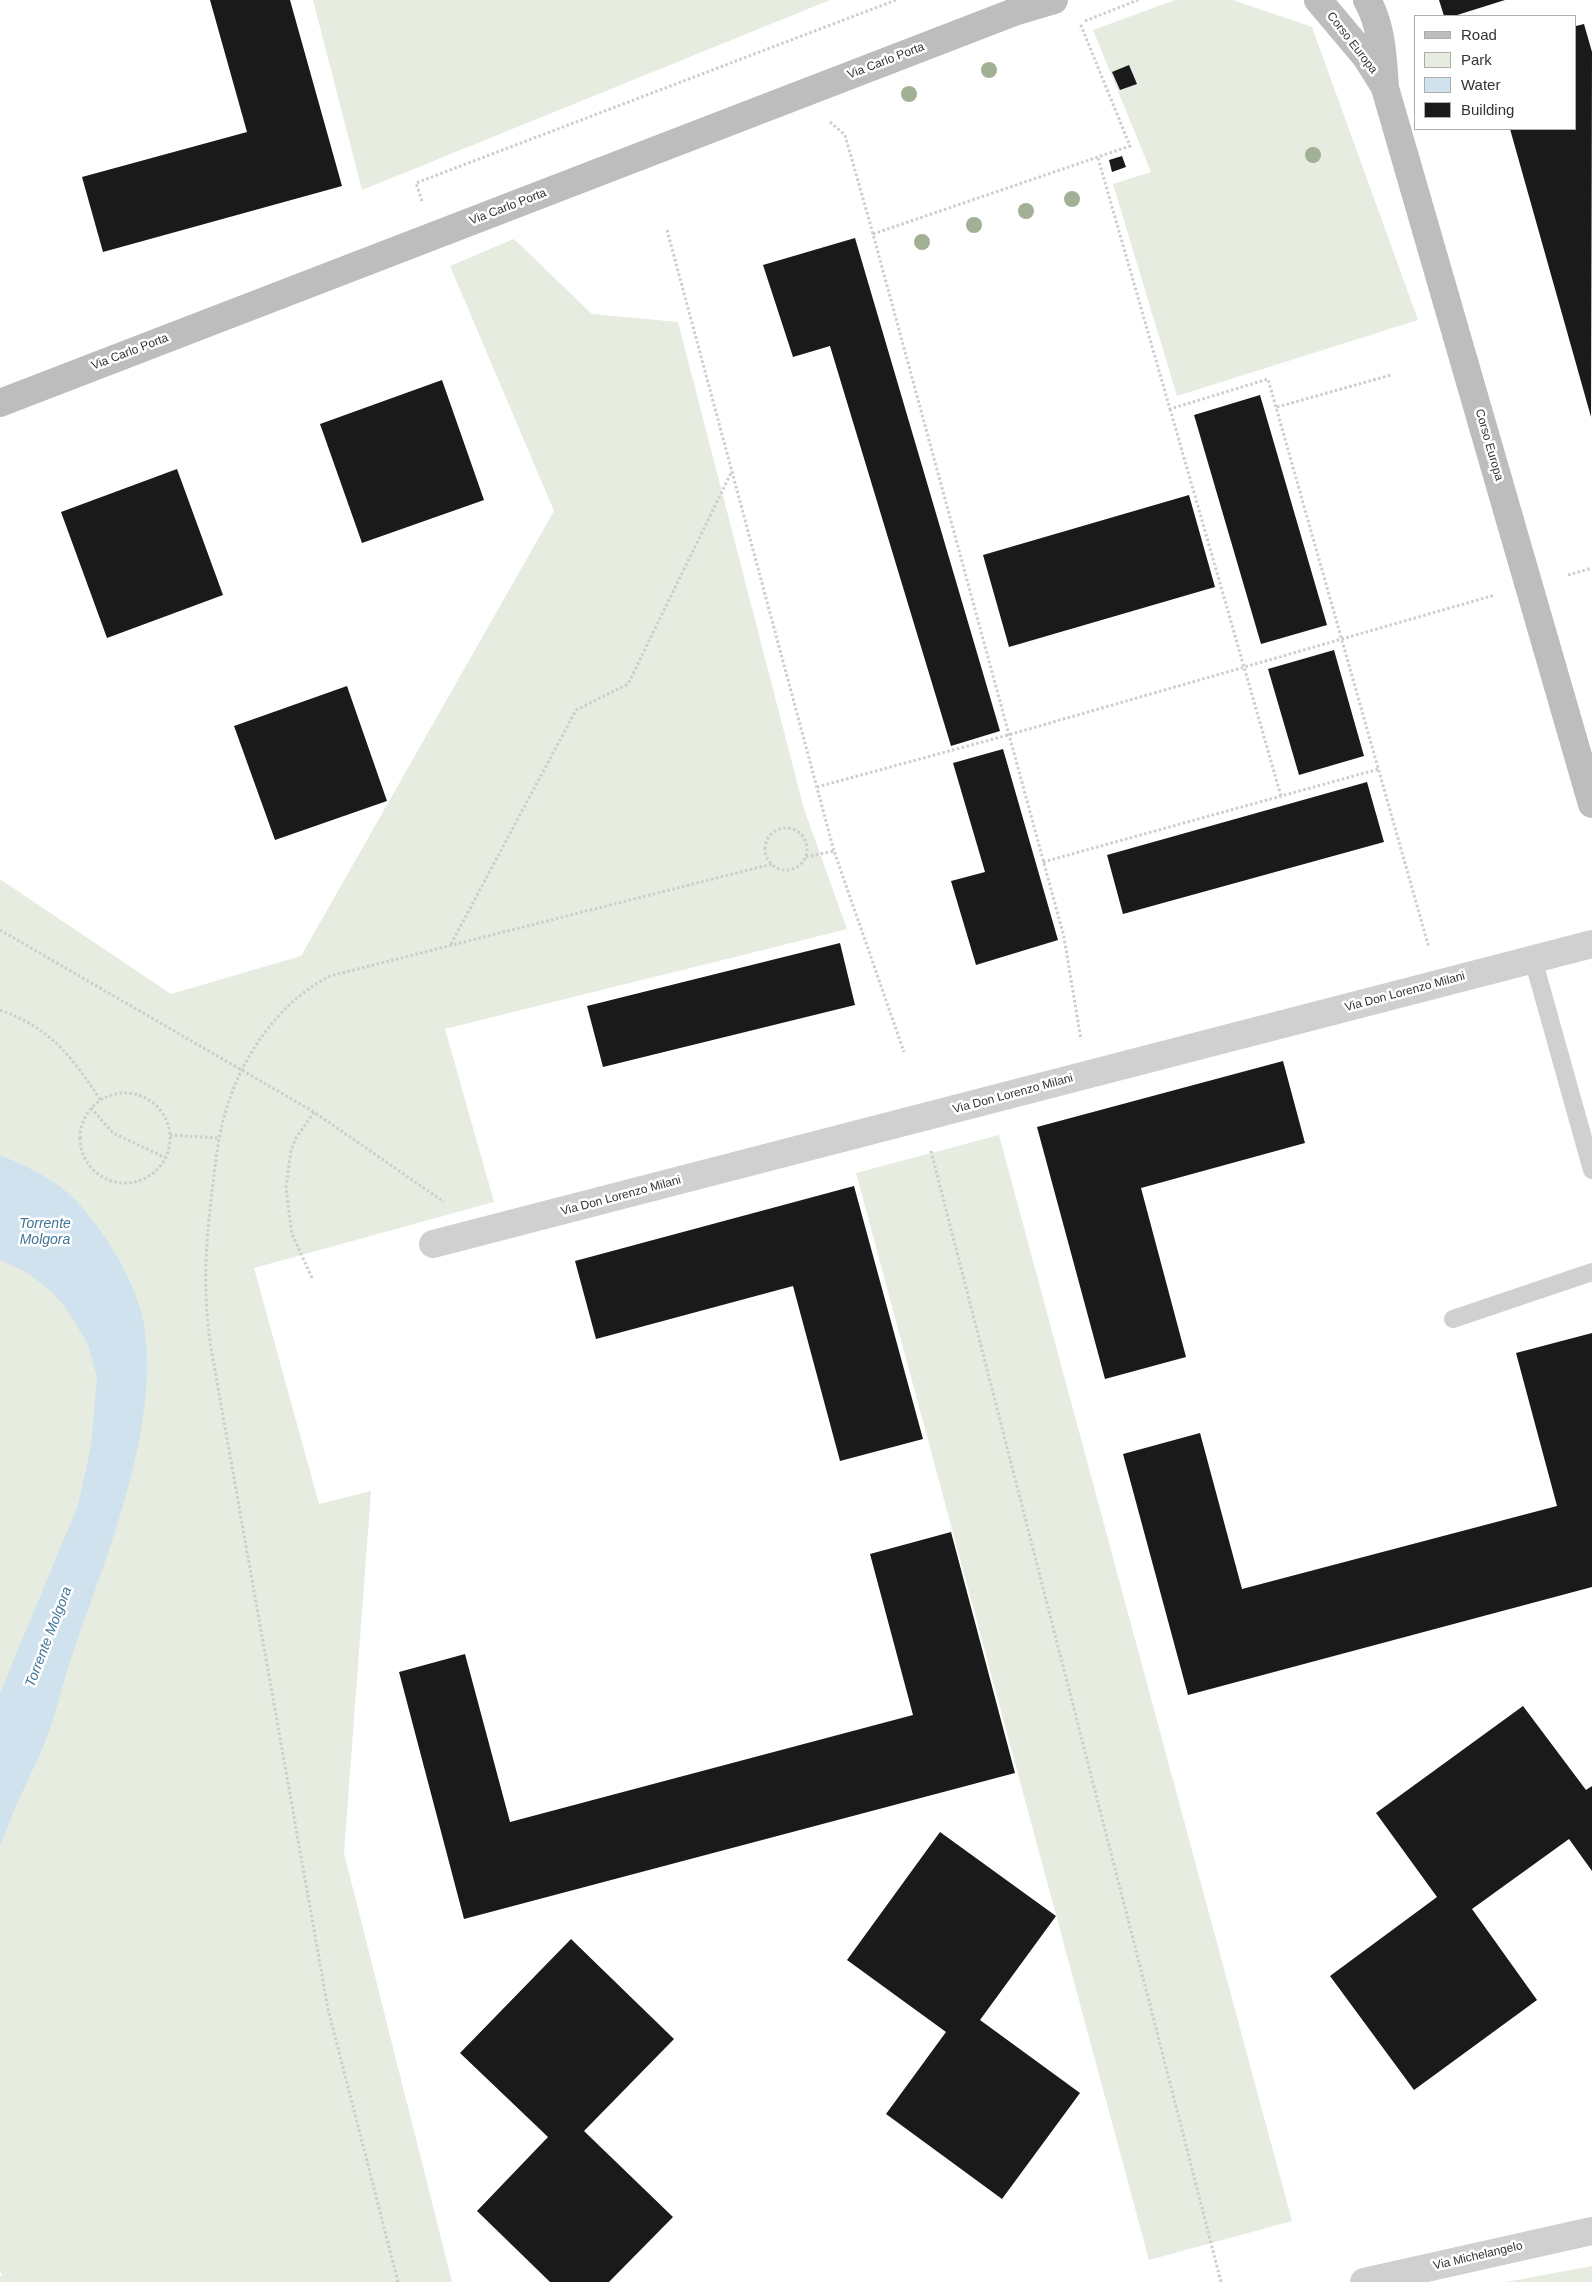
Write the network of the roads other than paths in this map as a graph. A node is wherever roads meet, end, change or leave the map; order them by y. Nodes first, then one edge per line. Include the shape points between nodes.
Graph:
1 (1054, 0) edge
2 (1318, 0) edge
3 (1367, 0) edge
4 (1026, 6) edge
5 (1385, 88) junction
6 (0, 403) edge
7 (1592, 804) edge
8 (1592, 944) edge
9 (1533, 959) junction
10 (1592, 1170) edge
11 (433, 1244) dead end
12 (1592, 1272) edge
13 (1453, 1319) dead end
14 (1592, 2231) edge
15 (1364, 2282) edge

1 - 4 street, Via Carlo Porta
2 - 5 street, Corso Europa via 1366,57
3 - 5 street, Corso Europa via 1383,54
4 - 6 street, Via Carlo Porta
5 - 7 street, Corso Europa
8 - 9 street, Via Don Lorenzo Milani
9 - 10 lane
9 - 11 street, Via Don Lorenzo Milani
12 - 13 lane
14 - 15 street, Via Michelangelo

